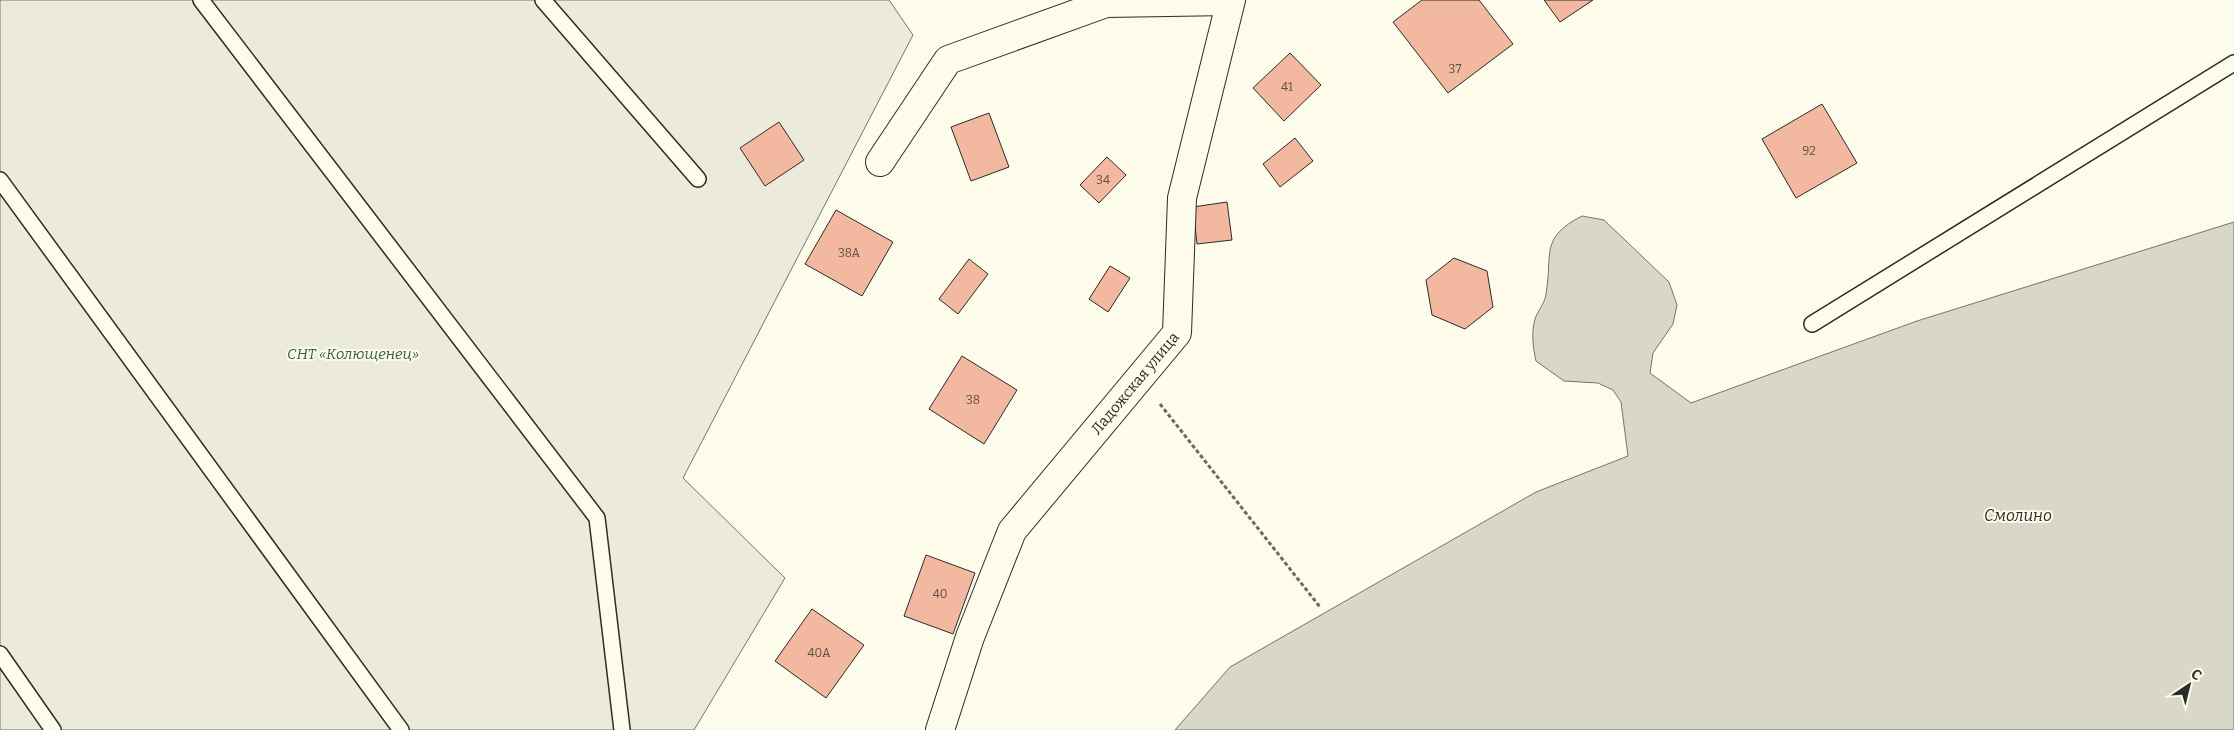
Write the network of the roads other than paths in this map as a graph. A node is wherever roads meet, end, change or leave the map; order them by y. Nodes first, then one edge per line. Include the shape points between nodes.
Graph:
1 (201, 0) edge
2 (543, 0) edge
3 (1230, 0) edge
4 (2234, 63) edge
5 (880, 162) dead end
6 (698, 179) dead end
7 (0, 180) edge
8 (1812, 324) dead end
9 (0, 654) edge
10 (53, 730) edge
11 (401, 730) edge
12 (622, 730) edge
13 (940, 730) edge

1 - 12 lane via 597,518
2 - 6 lane
3 - 5 street, Ладожская улица via 1106,3 948,60
3 - 13 street, Ладожская улица via 1182,198 1177,333 1012,531 970,637
4 - 8 lane
7 - 11 lane
9 - 10 lane

